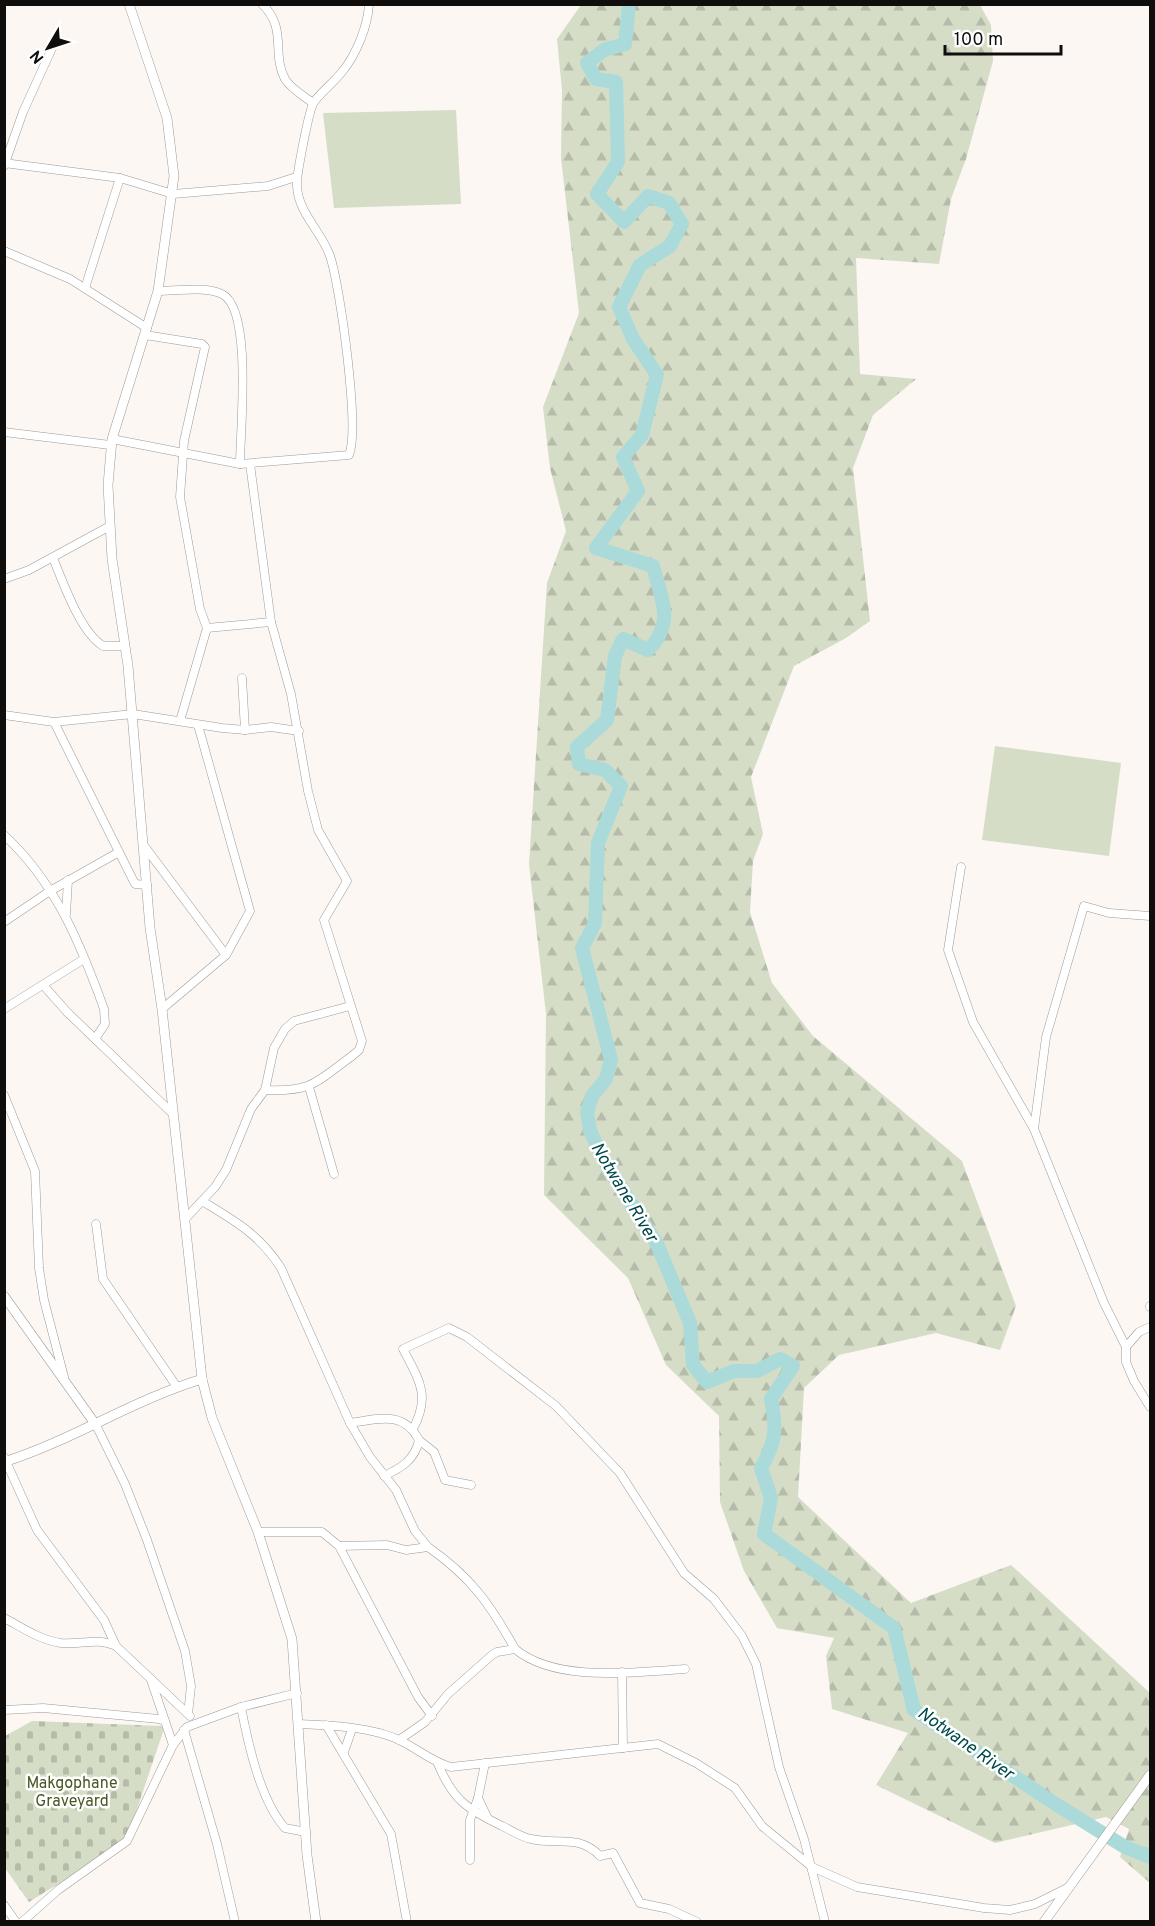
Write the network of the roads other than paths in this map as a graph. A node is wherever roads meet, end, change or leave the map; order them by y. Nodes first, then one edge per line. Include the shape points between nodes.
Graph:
1 (129, 4) edge
2 (262, 4) edge
3 (369, 4) edge
4 (53, 46) dead end
5 (313, 103) junction
6 (5, 164) edge
7 (296, 177) junction
8 (120, 178) junction
9 (172, 194) junction
10 (4, 251) edge
11 (85, 288) junction
12 (158, 291) junction
13 (146, 332) junction
14 (4, 432) edge
15 (111, 442) junction
16 (182, 455) junction
17 (240, 464) junction
18 (250, 464) junction
19 (110, 526) junction
20 (53, 558) junction
21 (4, 579) edge
22 (271, 622) junction
23 (207, 628) junction
24 (125, 646) junction
25 (242, 678) dead end
26 (132, 714) junction
27 (4, 715) edge
28 (54, 722) junction
29 (180, 722) junction
30 (198, 725) junction
31 (245, 730) junction
32 (299, 731) junction
33 (4, 836) edge
34 (145, 847) junction
35 (119, 852) junction
36 (961, 867) dead end
37 (68, 880) junction
38 (147, 885) junction
39 (51, 891) junction
40 (66, 914) junction
41 (1150, 916) edge
42 (4, 922) edge
43 (225, 955) junction
44 (84, 959) junction
45 (44, 986) junction
46 (350, 1006) junction
47 (4, 1009) edge
48 (162, 1009) junction
49 (95, 1039) junction
50 (309, 1087) junction
51 (265, 1090) junction
52 (4, 1095) edge
53 (173, 1114) junction
54 (1034, 1129) junction
55 (333, 1174) dead end
56 (202, 1201) junction
57 (185, 1219) junction
58 (96, 1224) dead end
59 (4, 1296) edge
60 (1150, 1327) edge
61 (1126, 1347) junction
62 (64, 1377) junction
63 (202, 1379) junction
64 (177, 1387) junction
65 (1150, 1407) edge
66 (350, 1423) junction
67 (96, 1425) junction
68 (413, 1429) junction
69 (419, 1440) junction
70 (5, 1460) edge
71 (384, 1476) junction
72 (471, 1485) dead end
73 (258, 1532) junction
74 (339, 1546) junction
75 (428, 1547) junction
76 (4, 1618) edge
77 (116, 1646) junction
78 (515, 1649) junction
79 (685, 1669) dead end
80 (622, 1672) junction
81 (150, 1679) junction
82 (297, 1693) junction
83 (241, 1707) junction
84 (4, 1710) edge
85 (188, 1714) junction
86 (432, 1716) junction
87 (165, 1721) junction
88 (196, 1722) junction
89 (299, 1724) junction
90 (326, 1725) junction
91 (352, 1729) junction
92 (184, 1730) junction
93 (399, 1740) junction
94 (173, 1745) junction
95 (623, 1748) junction
96 (344, 1752) junction
97 (485, 1763) junction
98 (438, 1764) junction
99 (1150, 1775) edge
100 (478, 1798) junction
101 (473, 1812) junction
102 (488, 1819) junction
103 (306, 1832) junction
104 (470, 1860) dead end
105 (812, 1867) junction
106 (1067, 1888) junction
107 (4, 1905) edge
108 (16, 1922) edge
109 (22, 1922) edge
110 (235, 1922) edge
111 (316, 1922) edge
112 (407, 1922) edge
113 (697, 1922) edge
114 (825, 1922) edge
115 (1044, 1922) edge

1 - 9 street via 166,118 172,145
2 - 5 street via 279,34 285,79
3 - 5 street via 358,43 344,70
4 - 6 street
5 - 7 street
6 - 8 street
7 - 9 street via 268,186
7 - 18 street via 304,210 329,253 335,272 350,375 351,451 344,457
8 - 9 street
8 - 11 street
9 - 12 street
10 - 11 street
11 - 13 street
12 - 13 street
12 - 17 street via 210,291 223,294 232,304 243,353
13 - 15 street
13 - 16 street via 205,347
14 - 15 street
15 - 16 street
15 - 19 street
16 - 17 street
16 - 23 street via 180,497 200,609
17 - 18 street
18 - 22 street
19 - 20 street
19 - 24 street
20 - 21 street
20 - 24 street via 93,637 102,646
22 - 23 street
22 - 32 street
23 - 29 street
24 - 26 street
25 - 31 street
26 - 28 street
26 - 29 street
26 - 34 street
27 - 28 street
28 - 35 street
29 - 30 street
30 - 31 street
30 - 43 street via 250,906
31 - 32 street
32 - 46 street via 318,830 347,882 324,920
33 - 39 street
34 - 38 street
34 - 43 street
35 - 37 street
35 - 38 street via 135,884
36 - 54 street via 948,950 973,1022
37 - 39 street
37 - 40 street
38 - 48 street
39 - 40 street
39 - 42 street
40 - 44 street
41 - 54 street via 1109,913 1084,906 1046,1037
43 - 48 street
44 - 45 street
44 - 49 street via 104,1010 105,1024
45 - 47 street
45 - 49 street
46 - 50 street via 362,1045
46 - 51 street via 290,1024 274,1048
48 - 53 street
49 - 53 street
50 - 51 street
50 - 55 street
51 - 56 street via 250,1109 226,1170
52 - 62 street via 35,1171 39,1268
53 - 57 street
54 - 61 street via 1104,1303
56 - 57 street
56 - 66 street via 250,1231 271,1252
57 - 63 street
58 - 64 street via 103,1279
59 - 62 street
60 - 61 street via 1139,1332
61 - 65 street via 1126,1362
62 - 67 street
63 - 64 street
63 - 73 street via 212,1418
64 - 67 street
66 - 68 street via 397,1419
66 - 71 street
67 - 70 street
67 - 85 street via 147,1540 185,1652 191,1686
68 - 69 street
68 - 105 street via 423,1405 423,1393 403,1349 449,1328 467,1337 556,1406 620,1473 684,1573 708,1592 750,1648 779,1767
69 - 71 street via 406,1464
69 - 72 street via 434,1452 444,1480
70 - 77 street via 37,1530 104,1620
71 - 75 street
73 - 74 street via 322,1532
73 - 82 street via 292,1639
74 - 75 street via 387,1545 406,1550
74 - 86 street via 418,1697
75 - 78 street via 480,1592
76 - 77 street via 45,1639 73,1644 105,1641
77 - 81 street
78 - 80 street via 543,1666
78 - 86 street via 492,1655 448,1694
79 - 80 street
80 - 95 street
81 - 85 street
81 - 87 street
82 - 83 street
82 - 89 street
83 - 88 street
83 - 103 street via 256,1768 274,1812 285,1827
84 - 87 street via 43,1708
85 - 88 street
86 - 93 street
87 - 94 street
88 - 92 street
89 - 90 street
89 - 103 street
90 - 91 street
90 - 96 street
91 - 93 street
91 - 96 street
92 - 94 street
92 - 110 street
93 - 98 street
94 - 109 street via 127,1841 58,1890
95 - 97 street
95 - 105 street via 658,1744 696,1763 735,1788 762,1826
96 - 112 street via 392,1834
97 - 98 street via 458,1767
97 - 100 street
98 - 101 street via 457,1798
99 - 106 street
100 - 101 street
100 - 102 street
101 - 102 street
101 - 104 street via 468,1834
102 - 113 street via 530,1839 574,1841 584,1843 600,1856 613,1853 640,1903 669,1909
103 - 111 street
105 - 106 street via 857,1887 984,1908 1025,1907
105 - 114 street
106 - 115 street
107 - 108 street

